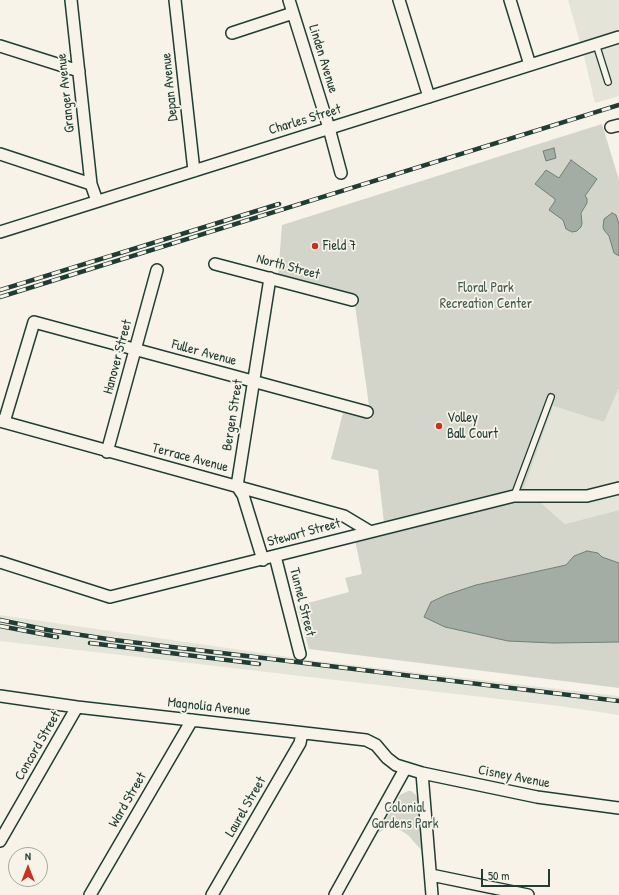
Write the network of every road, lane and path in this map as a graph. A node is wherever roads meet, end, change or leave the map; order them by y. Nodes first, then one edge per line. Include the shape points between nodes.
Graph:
1 (72, 0) edge
2 (175, 0) edge
3 (289, 0) edge
4 (399, 0) edge
5 (510, 0) edge
6 (293, 13) junction
7 (232, 33) dead end
8 (619, 37) edge
9 (596, 44) junction
10 (0, 46) edge
11 (530, 65) junction
12 (79, 71) junction
13 (608, 82) dead end
14 (430, 96) junction
15 (329, 128) junction
16 (0, 154) edge
17 (194, 171) junction
18 (341, 173) dead end
19 (91, 184) junction
20 (96, 201) junction
21 (0, 232) edge
22 (215, 264) dead end
23 (157, 270) dead end
24 (270, 278) junction
25 (352, 300) dead end
26 (135, 350) junction
27 (253, 382) junction
28 (551, 397) dead end
29 (367, 412) dead end
30 (2, 422) edge
31 (107, 452) junction
32 (237, 486) junction
33 (619, 488) edge
34 (514, 496) junction
35 (369, 531) junction
36 (275, 556) junction
37 (263, 560) junction
38 (0, 562) edge
39 (300, 654) dead end
40 (0, 696) edge
41 (77, 707) junction
42 (192, 720) junction
43 (302, 733) junction
44 (406, 768) junction
45 (422, 773) junction
46 (619, 808) edge
47 (0, 841) edge
48 (431, 875) junction
49 (90, 895) edge
50 (212, 895) edge
51 (335, 895) edge
52 (432, 895) edge
53 (528, 895) edge

1 - 12 street, Granger Avenue
2 - 17 street, Depan Avenue
3 - 6 street, Linden Avenue
4 - 14 street
5 - 11 street
6 - 7 street
6 - 15 street, Linden Avenue
8 - 9 street, Charles Street
9 - 11 street, Charles Street
9 - 13 lane
10 - 12 street
11 - 14 street, Charles Street
12 - 19 street, Granger Avenue
14 - 15 street, Charles Street
15 - 17 street, Charles Street
15 - 18 street, Linden Avenue
16 - 19 street
17 - 20 street, Charles Street
19 - 20 street, Granger Avenue
20 - 21 street, Charles Street
22 - 24 street, North Street
23 - 26 street, Hanover Street
24 - 25 street, North Street
24 - 27 street, Bergen Street
26 - 27 street, Fuller Avenue
26 - 30 street, Fuller Avenue via 34,322
26 - 31 street, Hanover Street
27 - 29 street, Fuller Avenue
27 - 32 street, Bergen Street
28 - 34 lane
30 - 31 street, Terrace Avenue
31 - 32 street, Terrace Avenue
32 - 35 street, Terrace Avenue via 344,516
32 - 37 street via 243,495
33 - 34 street, Stewart Street via 587,496
34 - 35 street, Stewart Street
35 - 36 street, Stewart Street
36 - 37 street, Stewart Street
36 - 39 street, Tunnel Street
37 - 38 street, Stewart Street via 110,597
40 - 41 street, Magnolia Avenue
41 - 42 street, Magnolia Avenue
41 - 47 street, Concord Street
42 - 43 street, Magnolia Avenue
42 - 49 street, Ward Street
43 - 44 street, Magnolia Avenue via 369,741 393,763
43 - 50 street, Laurel Street via 300,743
44 - 45 street, Cisney Avenue
44 - 51 street
45 - 46 street, Cisney Avenue via 537,797
45 - 48 street
48 - 52 street
48 - 53 street

